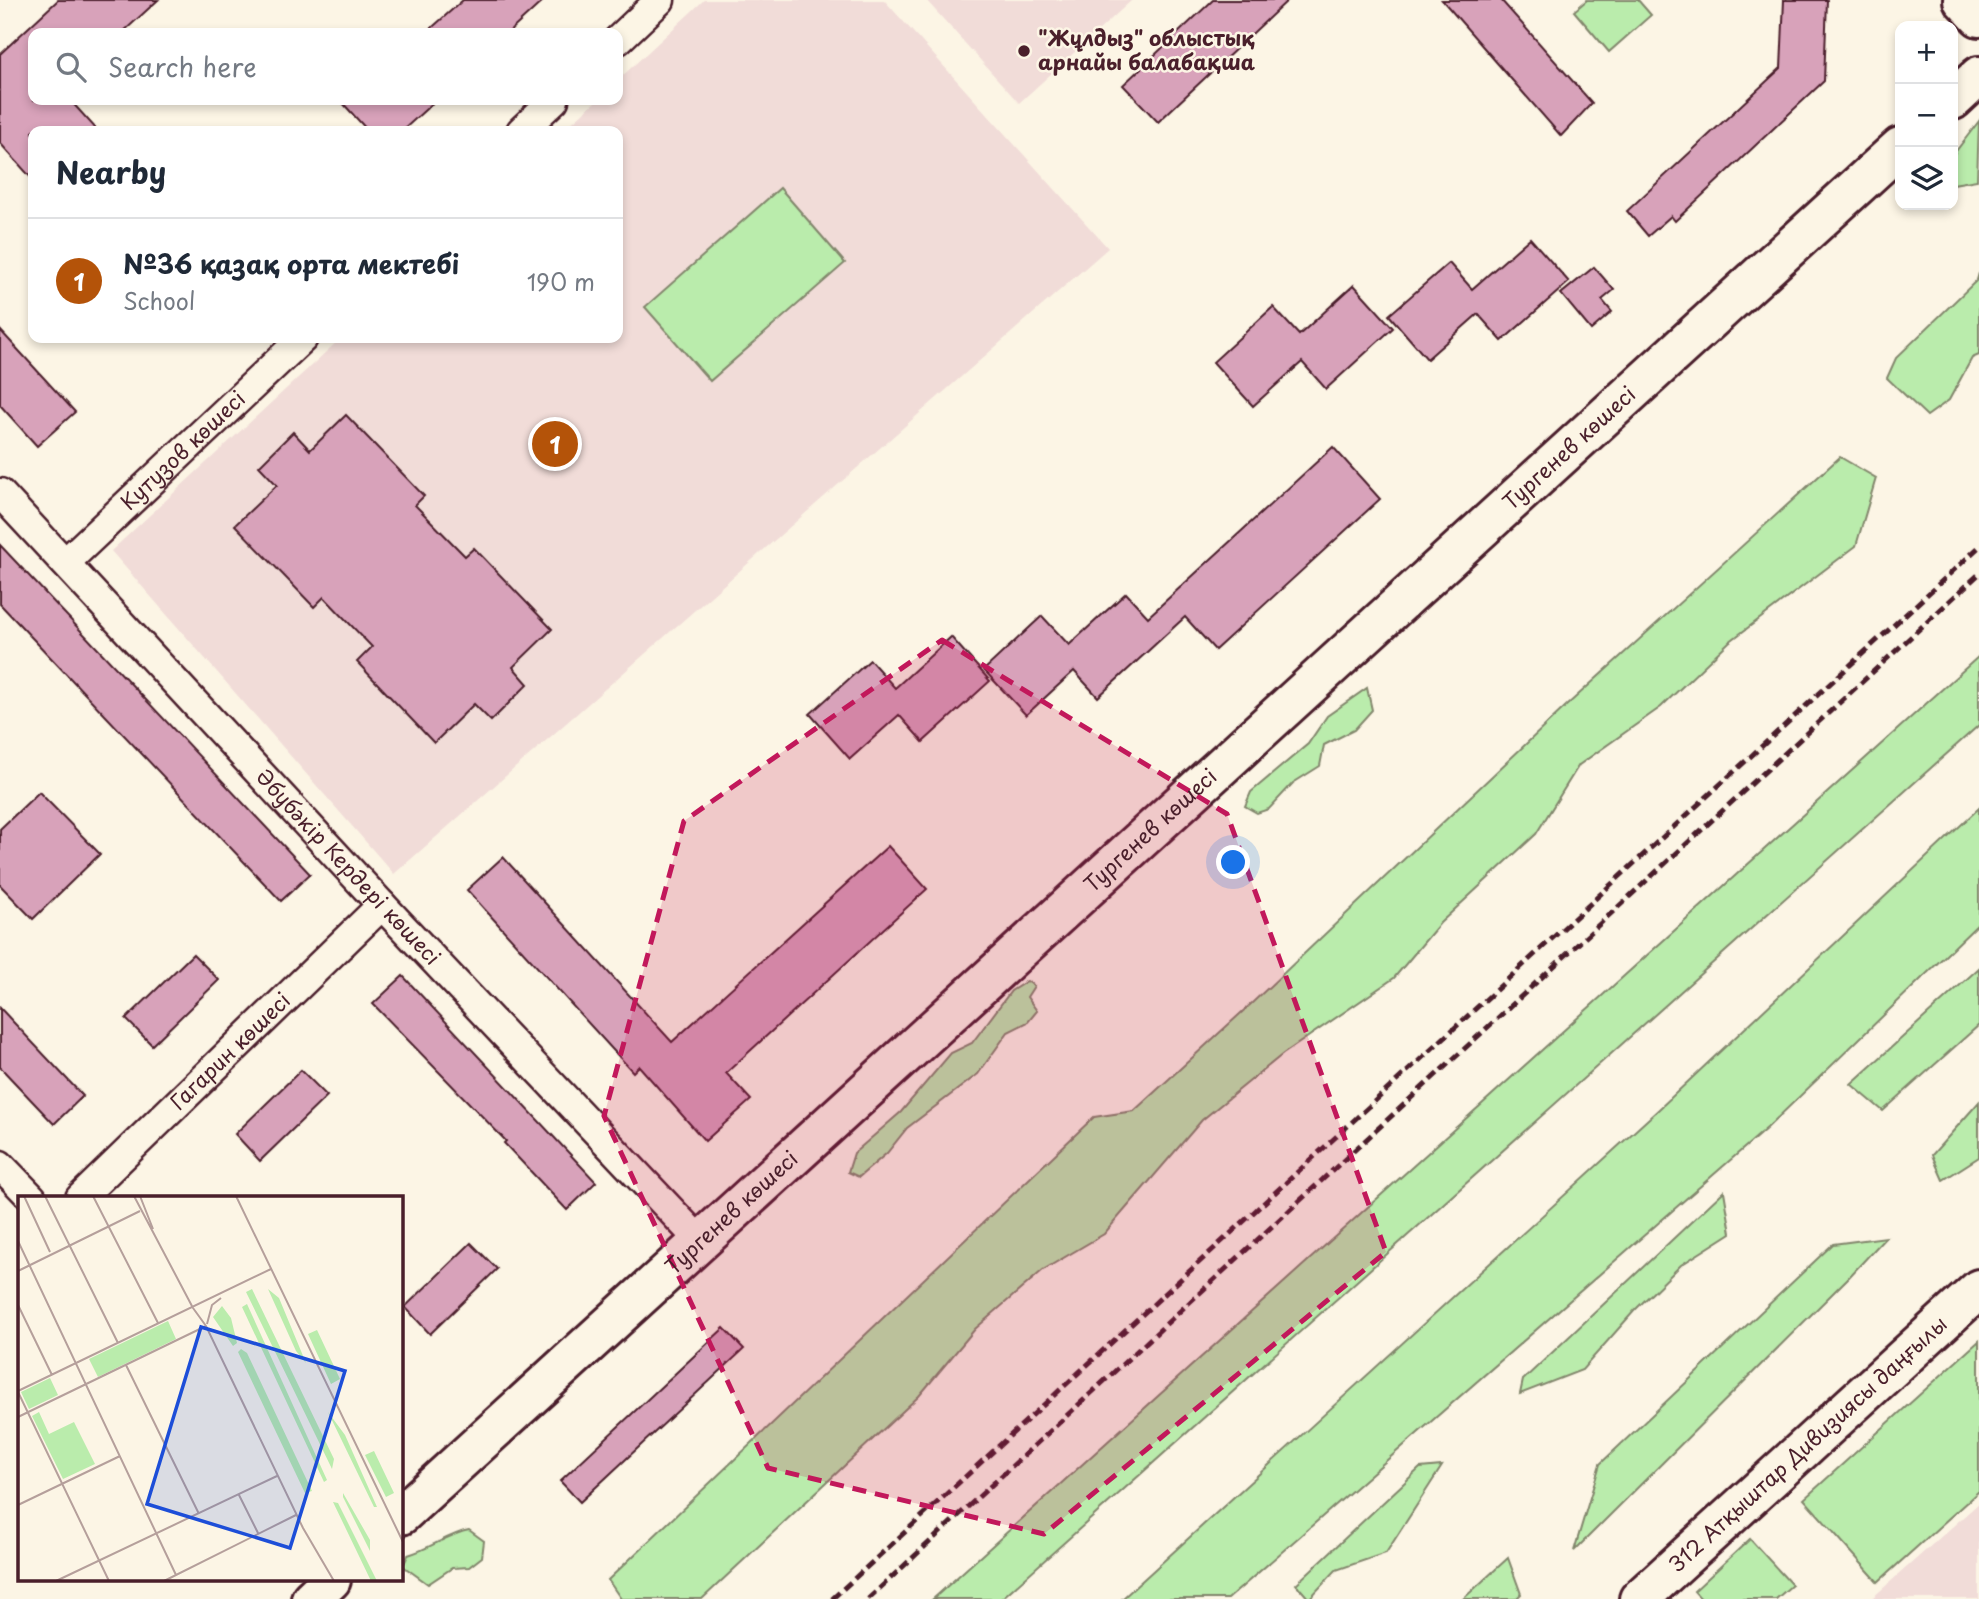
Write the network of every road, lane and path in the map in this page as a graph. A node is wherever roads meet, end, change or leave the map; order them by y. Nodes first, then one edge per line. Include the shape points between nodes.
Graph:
1 (660, 0) edge
2 (1963, 0) edge
3 (1979, 17) edge
4 (623, 35) edge
5 (1979, 76) edge
6 (1958, 95) edge
7 (549, 105) edge
8 (526, 126) edge
9 (1895, 152) edge
10 (298, 343) edge
11 (0, 493) edge
12 (65, 563) junction
13 (382, 905) junction
14 (0, 1165) edge
15 (30, 1196) edge
16 (82, 1196) edge
17 (699, 1240) junction
18 (1979, 1289) edge
19 (402, 1514) edge
20 (329, 1582) edge
21 (311, 1599) edge
22 (1639, 1599) edge

1 - 4 street
2 - 3 main road
5 - 6 main road
7 - 8 street
9 - 17 main road, Тургенев көшесі
10 - 12 street, Кутузов көшесі
11 - 12 street, Әбубәкір Кердері көшесі
12 - 13 street, Әбубәкір Кердері көшесі
13 - 16 street, Гагарин көшесі
13 - 17 street, Әбубәкір Кердері көшесі
14 - 15 street
17 - 19 main road, Тургенев көшесі
18 - 22 main road, 312 Атқыштар Дивизиясы даңғылы
20 - 21 main road

